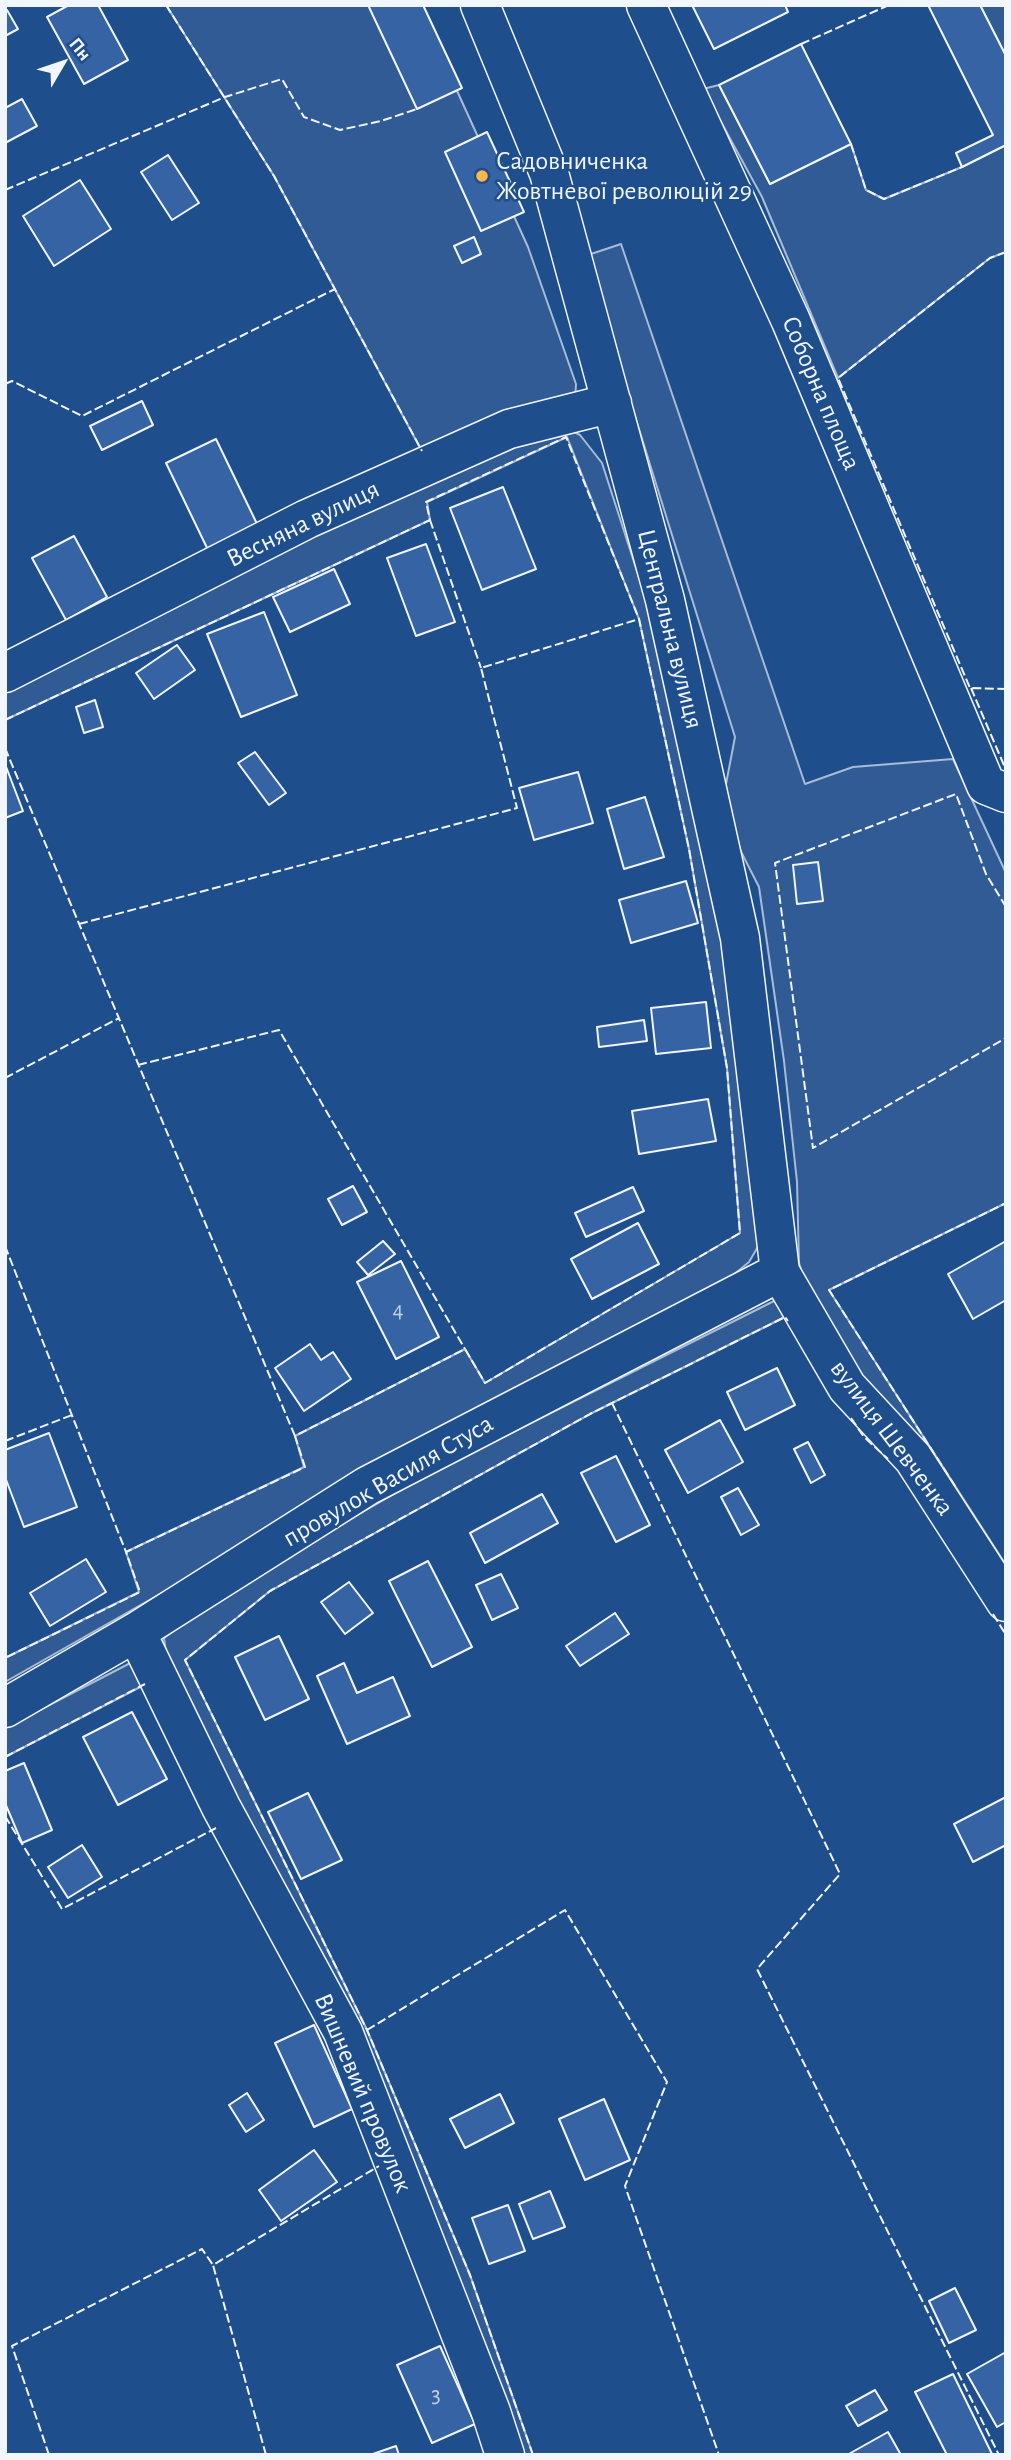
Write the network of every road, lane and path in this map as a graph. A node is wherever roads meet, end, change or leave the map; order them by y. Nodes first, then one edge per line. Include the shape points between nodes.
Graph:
1 (480, 5) edge
2 (646, 5) edge
3 (612, 403) junction
4 (5, 673) edge
5 (996, 789) edge
6 (780, 1272) junction
7 (1006, 1602) edge
8 (136, 1632) junction
9 (5, 1708) edge
10 (505, 2455) edge

1 - 3 street, Центральна вулиця via 549,173
2 - 5 street, Соборна площа via 791,321
3 - 4 street, Весняна вулиця via 509,429 307,519
3 - 6 street, Центральна вулиця via 665,600 740,938
6 - 7 street, вулиця Шевченка via 847,1387 913,1458
6 - 8 street, провулок Василя Стуса via 367,1486
8 - 9 street, провулок Василя Стуса
8 - 10 street, Вишневий провулок via 221,1807 343,2032

